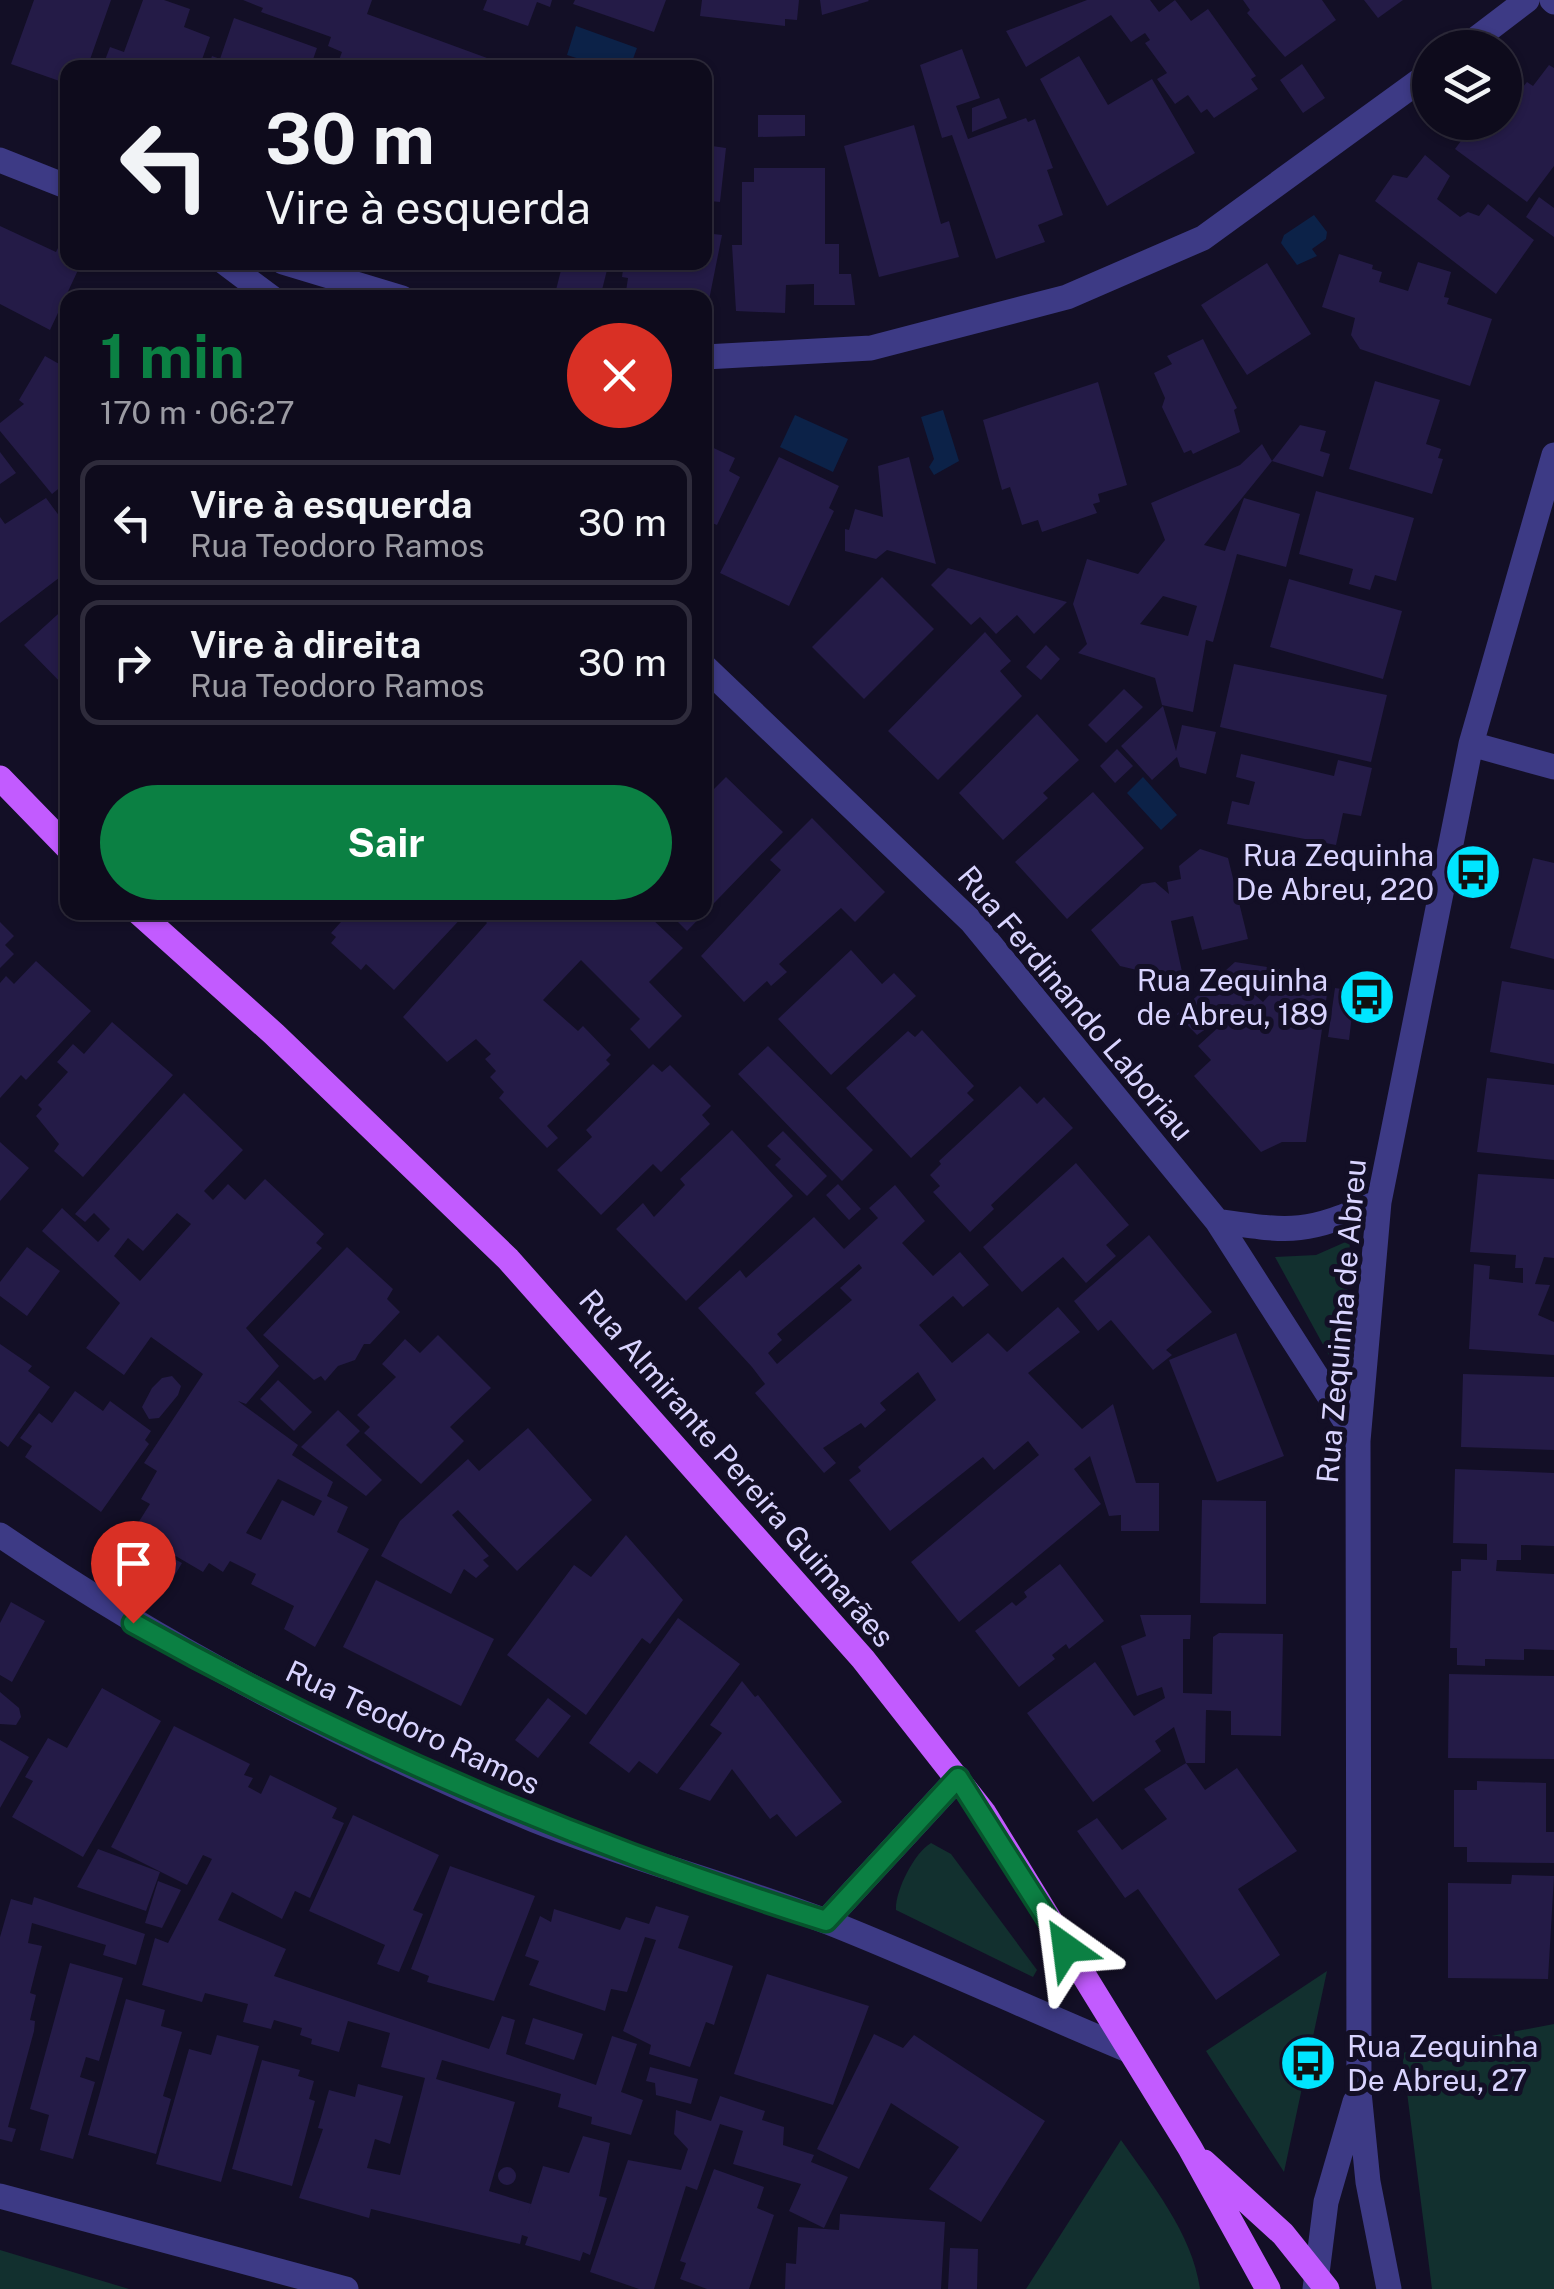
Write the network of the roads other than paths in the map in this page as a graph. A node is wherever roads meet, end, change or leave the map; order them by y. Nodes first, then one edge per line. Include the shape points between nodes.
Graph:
1 (1527, 0) edge
2 (1488, 30) edge
3 (1412, 86) edge
4 (0, 160) edge
5 (60, 184) edge
6 (235, 270) edge
7 (309, 270) edge
8 (261, 290) edge
9 (376, 290) edge
10 (712, 356) edge
11 (1554, 455) edge
12 (712, 674) edge
13 (1471, 744) junction
14 (1554, 767) edge
15 (0, 778) edge
16 (60, 840) edge
17 (147, 920) edge
18 (1379, 1202) junction
19 (1218, 1221) junction
20 (1358, 1441) junction
21 (0, 1536) edge
22 (958, 1778) junction
23 (826, 1921) junction
24 (1128, 2050) junction
25 (1358, 2092) junction
26 (1190, 2148) junction
27 (0, 2196) edge
28 (1321, 2285) edge
29 (346, 2289) edge
30 (1268, 2289) edge
31 (1388, 2289) edge

1 - 2 street
3 - 10 street via 1203,238 1067,297 871,348
4 - 5 street
6 - 8 street
7 - 9 street
11 - 13 street, Rua Zequinha de Abreu
12 - 19 street, Rua Ferdinando Laboriau via 972,922
13 - 14 street
13 - 18 street, Rua Zequinha de Abreu
15 - 16 main road
17 - 22 main road, Rua Almirante Pereira Guimarães via 508,1259 838,1630
18 - 19 street via 1287,1232
18 - 20 street, Rua Zequinha de Abreu
19 - 20 street, Rua Ferdinando Laboriau
20 - 25 street, Rua Zequinha de Abreu
21 - 23 street, Rua Teodoro Ramos via 106,1608 349,1735 550,1826
22 - 23 street
22 - 24 main road, Rua Almirante Pereira Guimarães
23 - 24 street, Rua Teodoro Ramos
24 - 26 main road, Rua Almirante Pereira Guimarães
25 - 28 street, Rua Zequinha de Abreu via 1329,2188
25 - 31 street, Rua Zequinha de Abreu
26 - 28 main road, Rua Almirante Pereira Guimarães via 1283,2234
26 - 30 main road, Rua Almirante Pereira Guimarães
27 - 29 street

